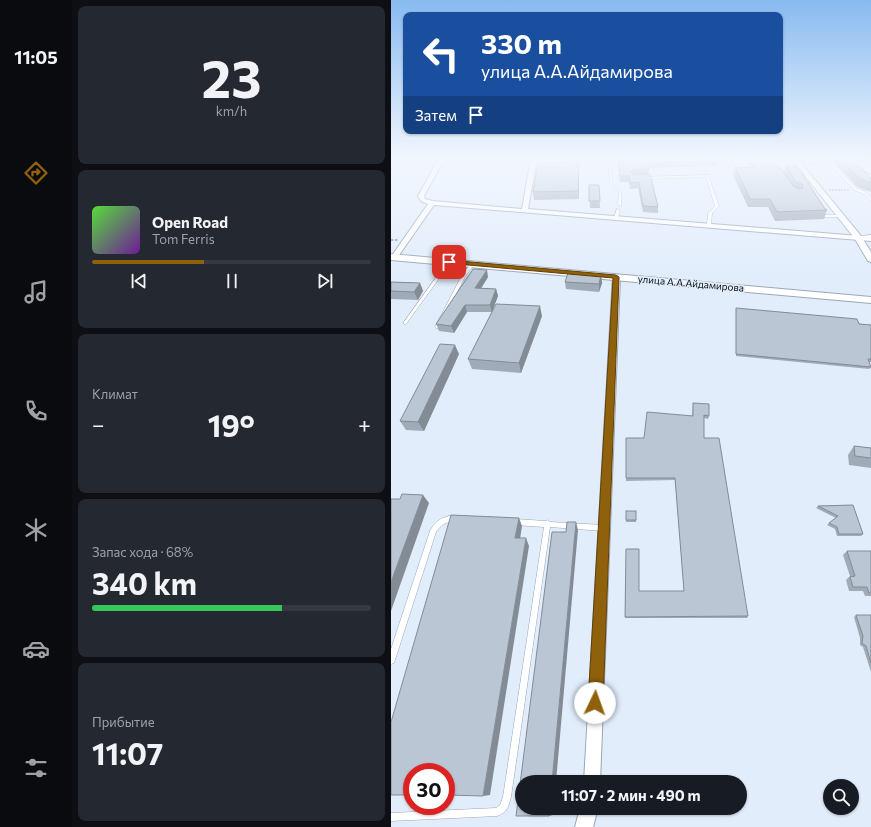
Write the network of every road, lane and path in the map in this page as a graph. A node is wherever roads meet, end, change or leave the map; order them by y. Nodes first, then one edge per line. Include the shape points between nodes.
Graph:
1 (421, 197) edge
2 (527, 197) edge
3 (620, 197) edge
4 (714, 197) edge
5 (825, 197) edge
6 (431, 203) junction
7 (620, 205) dead end
8 (525, 209) junction
9 (824, 216) edge
10 (839, 216) junction
11 (709, 225) junction
12 (871, 237) edge
13 (859, 238) junction
14 (392, 258) edge
15 (871, 259) edge
16 (449, 262) junction
17 (472, 264) junction
18 (616, 277) junction
19 (871, 300) edge
20 (405, 323) dead end
21 (437, 327) edge
22 (465, 519) edge
23 (510, 521) edge
24 (548, 523) junction
25 (603, 528) junction
26 (391, 660) edge
27 (592, 775) edge
28 (587, 815) edge
29 (391, 817) edge
30 (584, 827) edge

1 - 6 street
2 - 8 street
3 - 7 lane
4 - 11 lane via 717,206 710,213
5 - 10 street
6 - 8 street
6 - 14 street
8 - 11 street via 617,214
9 - 10 lane
10 - 13 street
11 - 13 street
12 - 13 street
13 - 15 street
14 - 16 main road, улица А.А.Айдамирова
16 - 17 main road, улица А.А.Айдамирова
16 - 20 lane
17 - 18 main road, улица А.А.Айдамирова
17 - 21 lane
18 - 19 main road, улица А.А.Айдамирова
18 - 25 street
22 - 26 lane via 450,518 439,522 433,531
23 - 24 lane
24 - 25 lane
24 - 29 lane via 507,797 503,808 497,812
25 - 27 street
28 - 30 street

